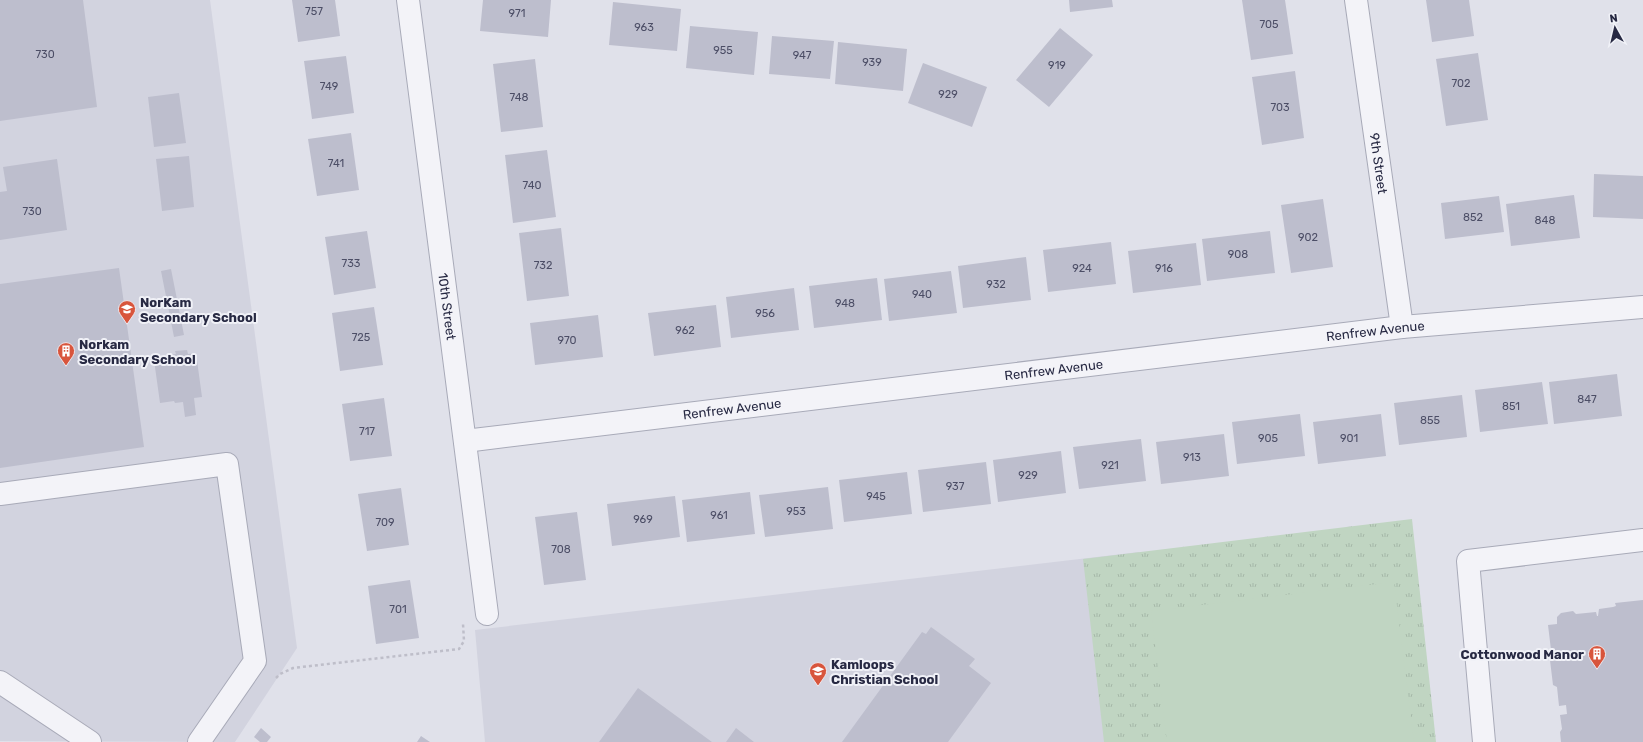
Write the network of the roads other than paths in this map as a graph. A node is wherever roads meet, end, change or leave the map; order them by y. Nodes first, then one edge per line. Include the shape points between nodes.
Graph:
1 (408, 0) edge
2 (1356, 0) edge
3 (1643, 307) edge
4 (1402, 328) junction
5 (465, 441) junction
6 (0, 494) edge
7 (1643, 540) edge
8 (487, 614) road end
9 (0, 682) edge
10 (90, 742) edge
11 (199, 742) edge
12 (1484, 742) edge

1 - 5 street, 10th Street
2 - 4 street, 9th Street
3 - 4 street, Renfrew Avenue
4 - 5 street, Renfrew Avenue
5 - 8 street, 10th Street
6 - 11 street via 227,464 255,661
7 - 12 street via 1468,561
9 - 10 street

